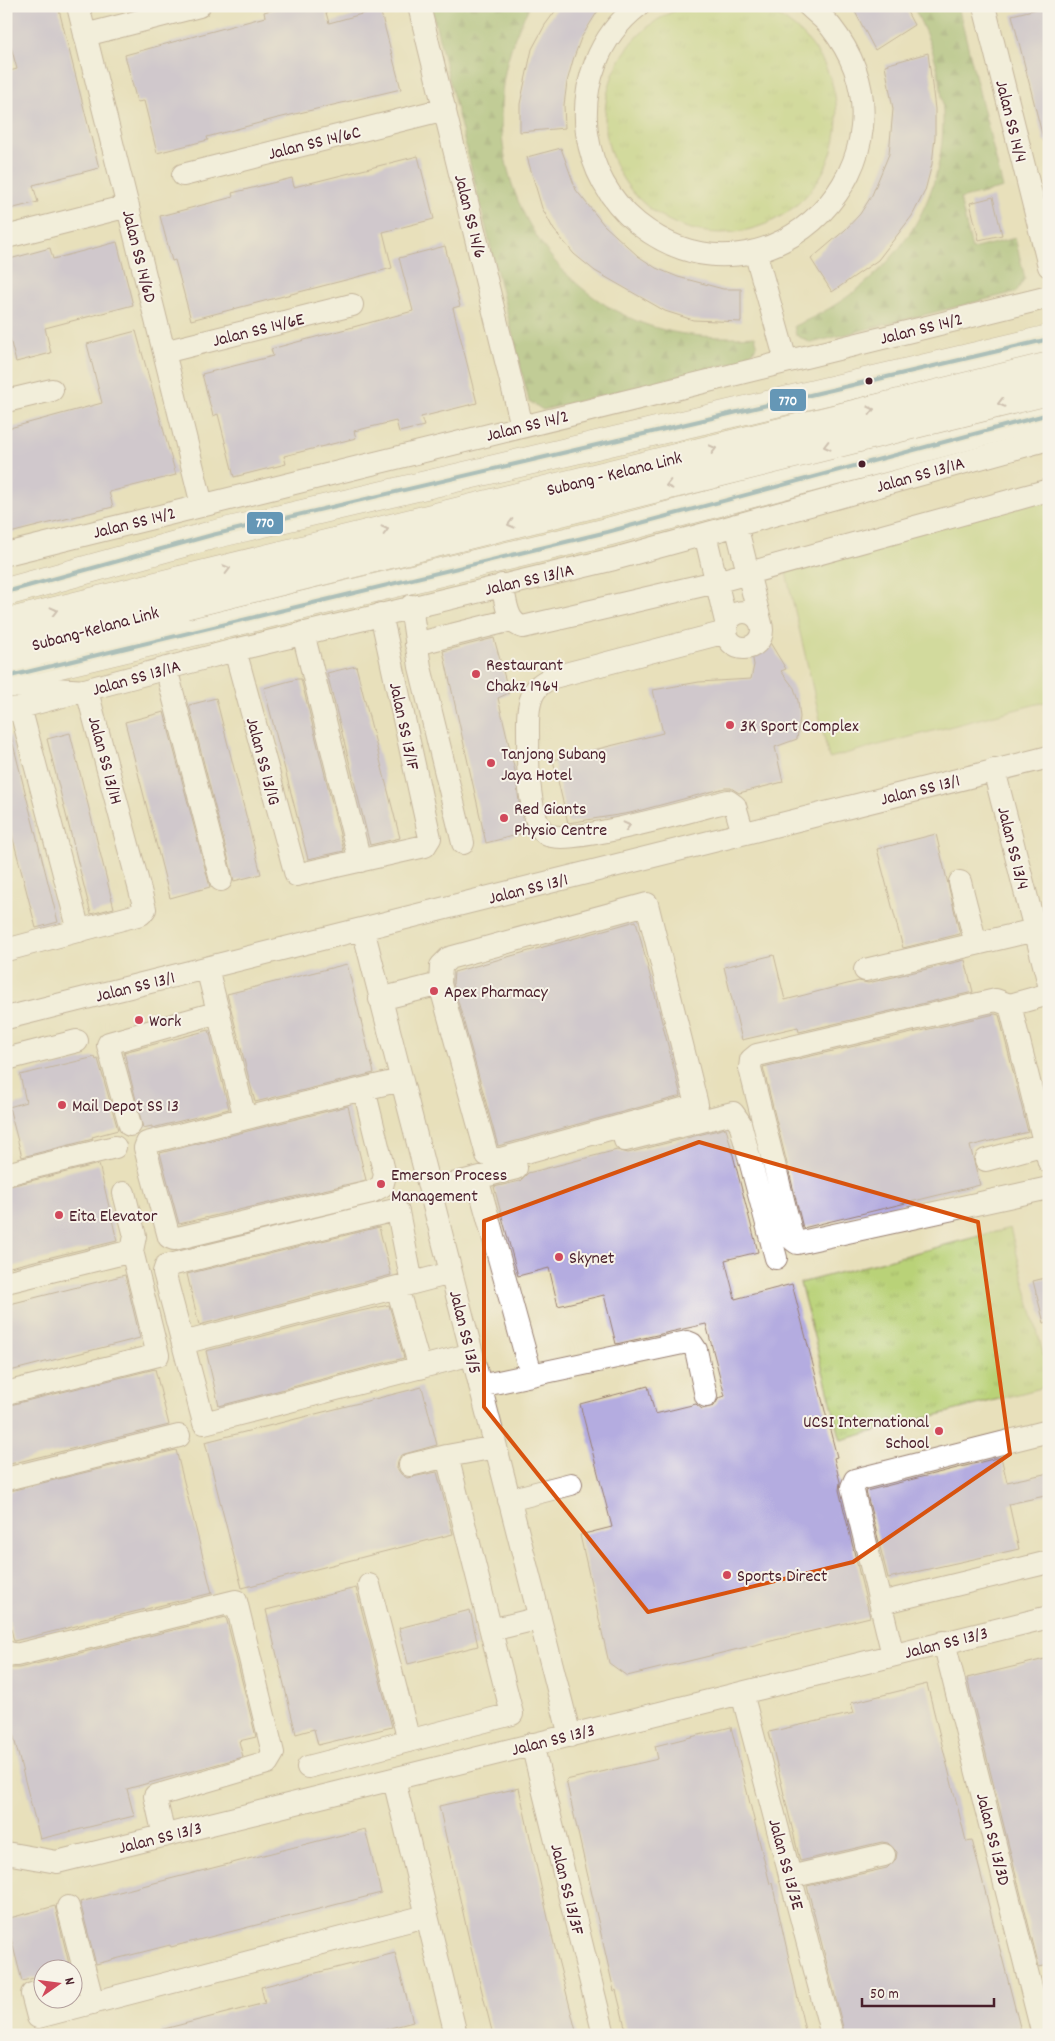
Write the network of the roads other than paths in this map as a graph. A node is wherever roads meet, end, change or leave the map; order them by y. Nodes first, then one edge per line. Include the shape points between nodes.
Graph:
1 (78, 6) edge
2 (199, 6) edge
3 (419, 6) edge
4 (638, 6) edge
5 (809, 6) edge
6 (984, 6) edge
7 (85, 35) junction
8 (445, 109) junction
9 (183, 174) dead end
10 (128, 206) junction
11 (6, 236) edge
12 (756, 252) junction
13 (1049, 266) edge
14 (1049, 296) edge
15 (352, 305) dead end
16 (1049, 339) edge
17 (164, 352) junction
18 (786, 361) junction
19 (1049, 366) edge
20 (52, 390) dead end
21 (1049, 391) edge
22 (6, 401) edge
23 (754, 409) junction
24 (1049, 414) edge
25 (522, 426) junction
26 (1049, 439) edge
27 (1049, 490) edge
28 (202, 505) junction
29 (698, 508) junction
30 (736, 525) junction
31 (705, 534) junction
32 (6, 554) edge
33 (748, 573) junction
34 (716, 582) junction
35 (502, 585) junction
36 (6, 592) edge
37 (182, 592) junction
38 (411, 606) junction
39 (381, 614) junction
40 (511, 620) junction
41 (6, 623) edge
42 (727, 629) junction
43 (303, 633) junction
44 (416, 644) junction
45 (235, 650) junction
46 (6, 651) edge
47 (166, 668) junction
48 (6, 676) edge
49 (6, 686) edge
50 (87, 691) junction
51 (13, 709) edge
52 (1049, 757) edge
53 (994, 770) junction
54 (743, 833) junction
55 (463, 843) dead end
56 (360, 862) junction
57 (221, 880) dead end
58 (960, 882) dead end
59 (362, 929) junction
60 (79, 930) junction
61 (1035, 930) junction
62 (976, 944) junction
63 (6, 950) edge
64 (207, 968) junction
65 (865, 970) dead end
66 (440, 984) junction
67 (1049, 985) edge
68 (380, 999) junction
69 (1010, 1005) junction
70 (219, 1012) junction
71 (6, 1018) edge
72 (77, 1042) dead end
73 (6, 1059) edge
74 (401, 1080) junction
75 (364, 1089) junction
76 (245, 1118) junction
77 (130, 1125) dead end
78 (115, 1147) dead end
79 (1047, 1150) edge
80 (986, 1160) dead end
81 (6, 1173) edge
82 (477, 1178) junction
83 (1049, 1188) edge
84 (430, 1190) junction
85 (124, 1193) dead end
86 (132, 1251) junction
87 (776, 1258) dead end
88 (451, 1273) junction
89 (6, 1282) edge
90 (405, 1285) junction
91 (183, 1343) junction
92 (472, 1354) junction
93 (420, 1368) junction
94 (532, 1374) junction
95 (480, 1386) junction
96 (6, 1394) edge
97 (706, 1396) dead end
98 (1049, 1431) edge
99 (179, 1436) dead end
100 (496, 1447) junction
101 (447, 1456) junction
102 (410, 1465) dead end
103 (6, 1479) edge
104 (571, 1484) dead end
105 (509, 1500) junction
106 (1049, 1562) edge
107 (368, 1584) dead end
108 (881, 1603) junction
109 (1049, 1617) edge
110 (540, 1618) junction
111 (491, 1630) junction
112 (944, 1642) junction
113 (6, 1652) edge
114 (893, 1655) junction
115 (742, 1693) junction
116 (570, 1736) junction
117 (409, 1741) junction
118 (532, 1744) junction
119 (308, 1767) dead end
120 (394, 1780) junction
121 (164, 1836) junction
122 (6, 1853) edge
123 (884, 1854) dead end
124 (790, 1877) junction
125 (68, 1907) dead end
126 (426, 1916) junction
127 (76, 1958) edge
128 (82, 1985) edge
129 (93, 2003) junction
130 (82, 2006) edge
131 (36, 2008) edge
132 (73, 2008) edge
133 (456, 2035) edge
134 (604, 2035) edge
135 (832, 2035) edge
136 (1043, 2035) edge

1 - 7 street, Jalan SS 14/6D
2 - 7 street
3 - 8 street, Jalan SS 14/6
4 - 12 street via 624,16 603,45 589,78 584,114 589,150 602,183 624,212 652,235 685,249 711,254
5 - 12 street via 831,26 852,61 862,100 860,140 848,179 824,212 793,237
6 - 13 street, Jalan SS 14/4
7 - 10 street, Jalan SS 14/6D
8 - 9 street, Jalan SS 14/6C
8 - 25 street, Jalan SS 14/6
10 - 11 street
10 - 17 street, Jalan SS 14/6D
12 - 18 street
14 - 18 street, Jalan SS 14/2
15 - 17 street, Jalan SS 14/6E
16 - 23 main road
17 - 28 street, Jalan SS 14/6D
18 - 25 street, Jalan SS 14/2
37 -> 19 main road, Subang - Kelana Link, bridge
20 - 22 street
21 -> 37 main road, Subang - Kelana Link, bridge
23 - 29 main road via 782,421 792,439 788,461 774,475
23 - 36 main road via 212,535
24 - 29 main road
25 - 28 street, Jalan SS 14/2
26 - 30 street, Jalan SS 13/1A
27 - 33 street
28 - 32 street, Jalan SS 14/2
29 - 48 main road
30 - 31 street, Jalan SS 13/1A
30 - 33 street
31 - 34 street
31 - 35 street, Jalan SS 13/1A
33 - 34 street
33 - 42 street via 762,630 758,641 748,648 736,646
34 - 40 street via 524,627
34 - 42 street
35 - 38 street, Jalan SS 13/1A
35 - 40 street
41 -> 37 main road, Subang-Kelana Link
37 - 46 main road, Subang-Kelana Link
38 - 39 street, Jalan SS 13/1A
38 - 44 street
39 - 43 street, Jalan SS 13/1A
39 - 56 street, Jalan SS 13/1F via 430,838 425,846
40 - 44 street
42 -> 54 street via 550,678 537,687 530,704 528,761 532,802 540,826 554,838 593,834 728,802 735,806
43 - 45 street, Jalan SS 13/1A
43 - 56 street
44 - 55 street
45 - 47 street, Jalan SS 13/1A
45 - 56 street, Jalan SS 13/1G via 294,873 299,876
47 - 50 street, Jalan SS 13/1A
47 - 57 street
49 - 50 street
50 - 51 street, Jalan SS 13/1A
50 - 60 street, Jalan SS 13/1H via 145,909 141,914
51 - 60 street
52 - 53 street, Jalan SS 13/1
53 - 54 street, Jalan SS 13/1
53 - 61 street, Jalan SS 13/4
54 - 59 street, Jalan SS 13/1
58 - 62 street
59 - 64 street, Jalan SS 13/1
59 - 68 street, Jalan SS 13/5
60 - 63 street
61 - 62 street
61 - 67 street, Jalan SS 13/4
62 - 65 street
64 - 70 street
64 - 71 street, Jalan SS 13/1
66 - 66 street via 487,1155 492,1160 696,1104 647,904 449,958 441,966
66 - 68 street
67 - 69 street
68 - 74 street, Jalan SS 13/5
69 - 79 street
69 - 83 street via 996,1000 757,1055 750,1068 793,1240 797,1243
70 - 76 street
70 - 77 street via 108,1045
72 - 73 street
74 - 75 street
74 - 84 street, Jalan SS 13/5
75 - 76 street
75 - 76 street via 385,1175 382,1186 361,1195 174,1239 169,1237 145,1148 147,1143
78 - 81 street
79 - 80 street
82 - 84 street
82 - 87 street via 733,1113 740,1123
82 - 94 street
84 - 88 street, Jalan SS 13/5
85 - 86 street via 135,1236
86 - 89 street
86 - 96 street via 158,1355
88 - 90 street
88 - 92 street, Jalan SS 13/5
90 - 91 street
90 - 91 street via 398,1212 395,1210 171,1264 164,1272
90 - 93 street
91 - 93 street via 204,1423
92 - 93 street
92 - 95 street, Jalan SS 13/5
94 - 95 street
94 - 97 street via 687,1342 696,1350
95 - 100 street, Jalan SS 13/5
98 - 108 street via 856,1480 852,1487
99 - 103 street
100 - 101 street
100 - 105 street, Jalan SS 13/5
101 - 102 street
101 - 111 street
104 - 105 street
105 - 110 street, Jalan SS 13/5
106 - 108 street
107 - 117 street
108 - 114 street
109 - 112 street, Jalan SS 13/3
110 - 111 street
110 - 116 street, Jalan SS 13/5
111 - 117 street via 512,1714
112 - 114 street, Jalan SS 13/3
112 - 136 street, Jalan SS 13/3D
113 - 121 street via 16,1655 236,1601 273,1753 266,1763 156,1796
114 - 115 street, Jalan SS 13/3
115 - 116 street, Jalan SS 13/3
115 - 124 street, Jalan SS 13/3E
116 - 118 street, Jalan SS 13/3
117 - 119 street
118 - 120 street, Jalan SS 13/3
118 - 134 street, Jalan SS 13/3F
120 - 121 street, Jalan SS 13/3
120 - 126 street
121 - 122 street, Jalan SS 13/3 via 57,1862
123 - 124 street
124 - 135 street, Jalan SS 13/3E
125 - 127 street
126 - 129 street
126 - 133 street
128 - 129 street
129 - 130 street
131 - 132 street via 38,2017

